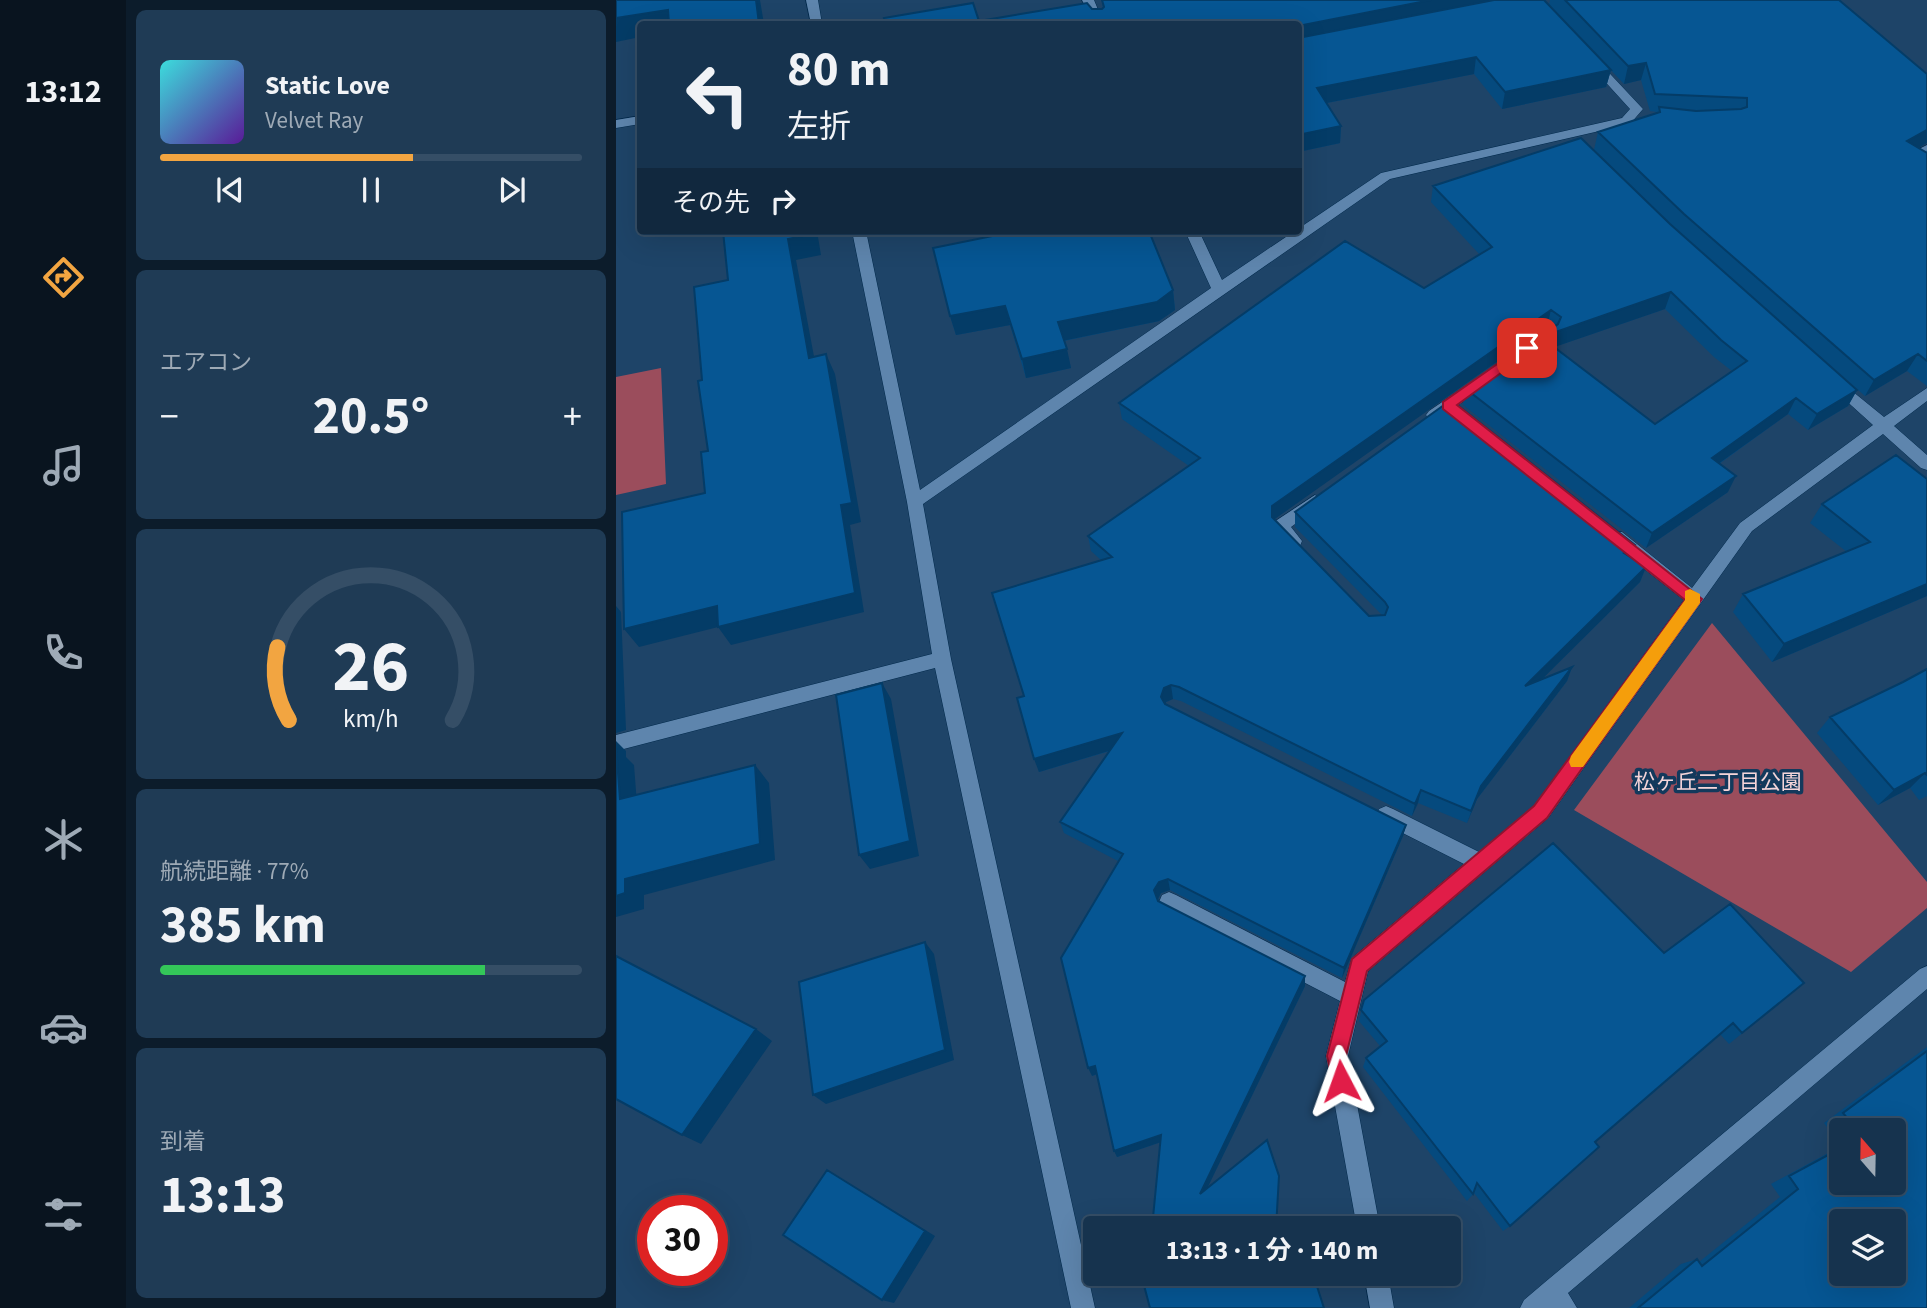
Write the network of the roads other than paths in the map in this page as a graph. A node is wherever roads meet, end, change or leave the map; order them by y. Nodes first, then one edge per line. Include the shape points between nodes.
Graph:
1 (812, 0) edge
2 (1088, 0) edge
3 (816, 21) edge
4 (1098, 21) edge
5 (1583, 51) edge
6 (1631, 116) junction
7 (1645, 117) edge
8 (637, 120) edge
9 (616, 124) edge
10 (1927, 149) edge
11 (1927, 170) edge
12 (1302, 233) edge
13 (860, 235) edge
14 (1194, 235) edge
15 (1299, 235) edge
16 (1219, 289) junction
17 (1503, 365) edge
18 (1822, 371) edge
19 (1927, 393) edge
20 (1425, 421) edge
21 (1882, 425) junction
22 (1927, 464) edge
23 (1325, 494) edge
24 (915, 502) junction
25 (1598, 523) edge
26 (1309, 555) edge
27 (1695, 599) junction
28 (942, 659) junction
29 (616, 743) edge
30 (1370, 807) edge
31 (1481, 863) junction
32 (1169, 902) edge
33 (1927, 976) edge
34 (1352, 996) junction
35 (1366, 1216) edge
36 (1378, 1286) edge
37 (1558, 1300) edge
38 (1083, 1308) edge
39 (1382, 1308) edge
40 (1532, 1308) edge

1 - 3 street
2 - 4 street
5 - 6 street via 1637,109
6 - 7 street
6 - 12 street via 1574,140 1386,176
8 - 9 street
10 - 11 street via 1907,158
13 - 24 street
14 - 16 street
15 - 16 street
16 - 24 street
17 - 20 street via 1453,410
18 - 21 street
19 - 21 street
21 - 22 street
21 - 27 street via 1746,527
23 - 26 street via 1280,526
24 - 28 street
25 - 27 street
27 - 31 street via 1541,812
28 - 29 street
28 - 38 street
30 - 31 street
31 - 34 street via 1359,965
32 - 34 street
33 - 37 street
34 - 35 street via 1337,1056
36 - 39 street
37 - 40 street

